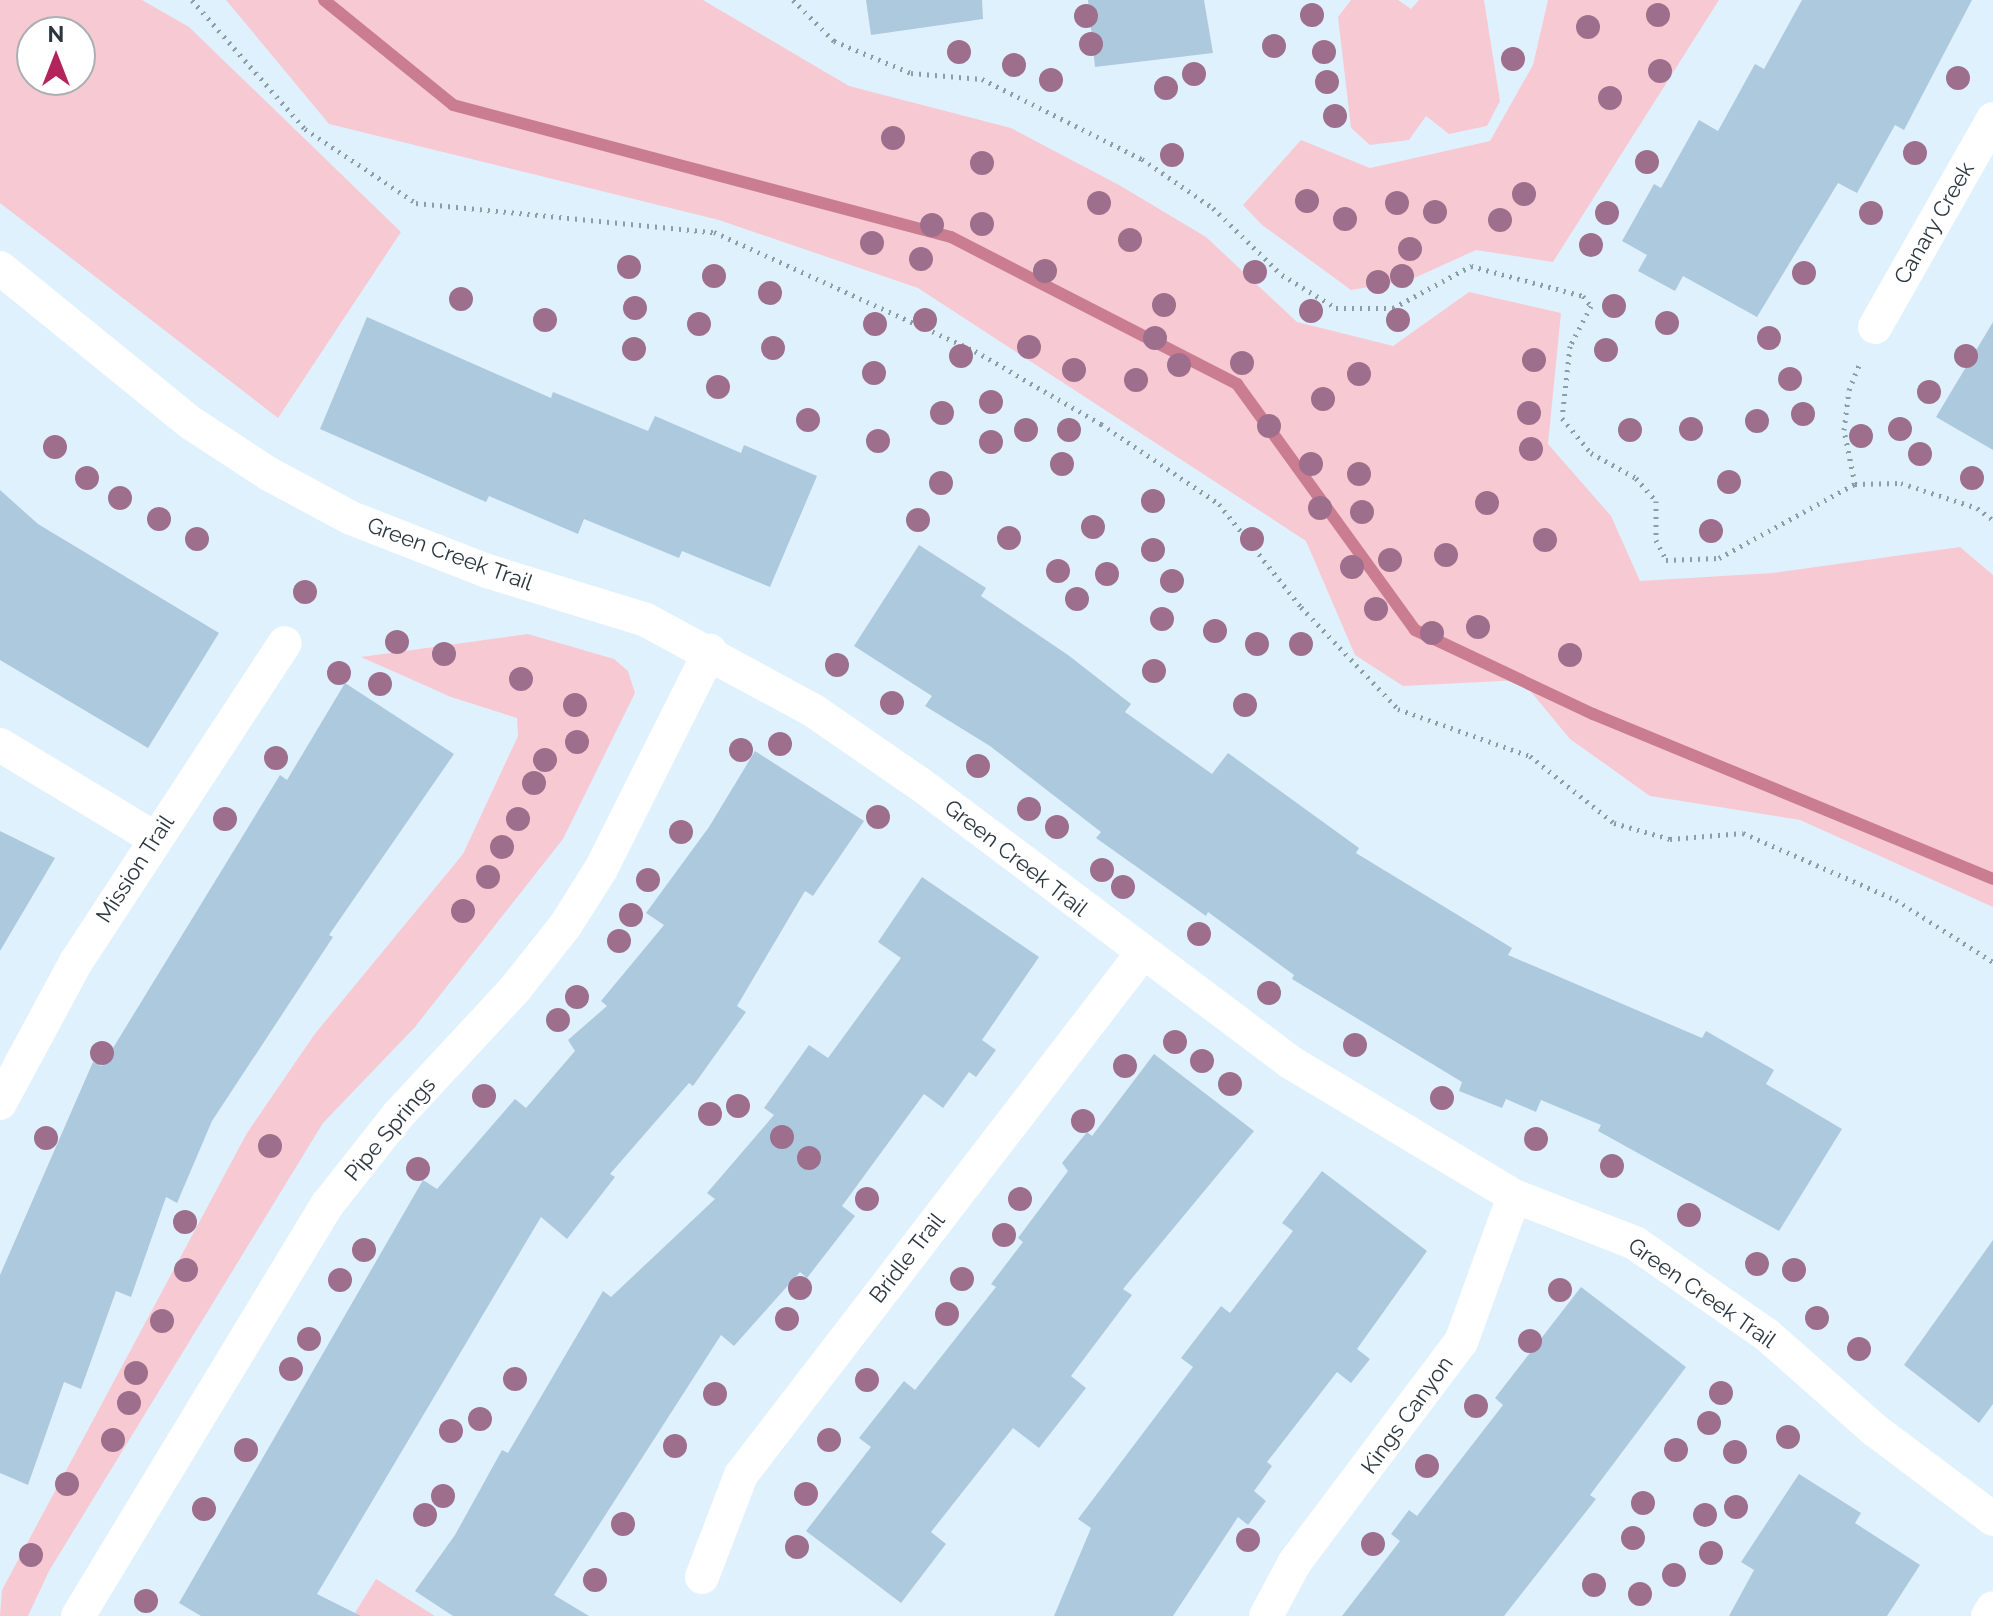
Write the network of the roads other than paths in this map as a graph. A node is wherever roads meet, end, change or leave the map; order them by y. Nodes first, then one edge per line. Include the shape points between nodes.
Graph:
1 (1993, 119) edge
2 (0, 268) edge
3 (1875, 327) road end
4 (285, 643) dead end
5 (710, 651) junction
6 (0, 745) edge
7 (154, 838) junction
8 (1141, 955) junction
9 (0, 1103) edge
10 (1514, 1196) junction
11 (1993, 1519) edge
12 (702, 1577) dead end
13 (1993, 1608) edge
14 (78, 1616) edge
15 (1266, 1616) edge
16 (1988, 1616) edge

1 - 3 street, Canary Creek
2 - 5 street, Green Creek Trail via 191,423 297,489 364,524 487,571 610,606
4 - 7 street, Mission Trail
5 - 8 street, Green Creek Trail via 814,711 920,784
5 - 14 street, Pipe Springs via 601,869 565,926 515,989 398,1115 327,1205
6 - 7 street
7 - 9 street, Mission Trail via 76,962
8 - 10 street, Green Creek Trail via 1290,1062
8 - 12 street, Bridle Trail via 741,1475
10 - 11 street, Green Creek Trail via 1635,1243 1767,1335 1876,1431
10 - 15 street, Kings Canyon via 1461,1342 1295,1562
13 - 16 street

